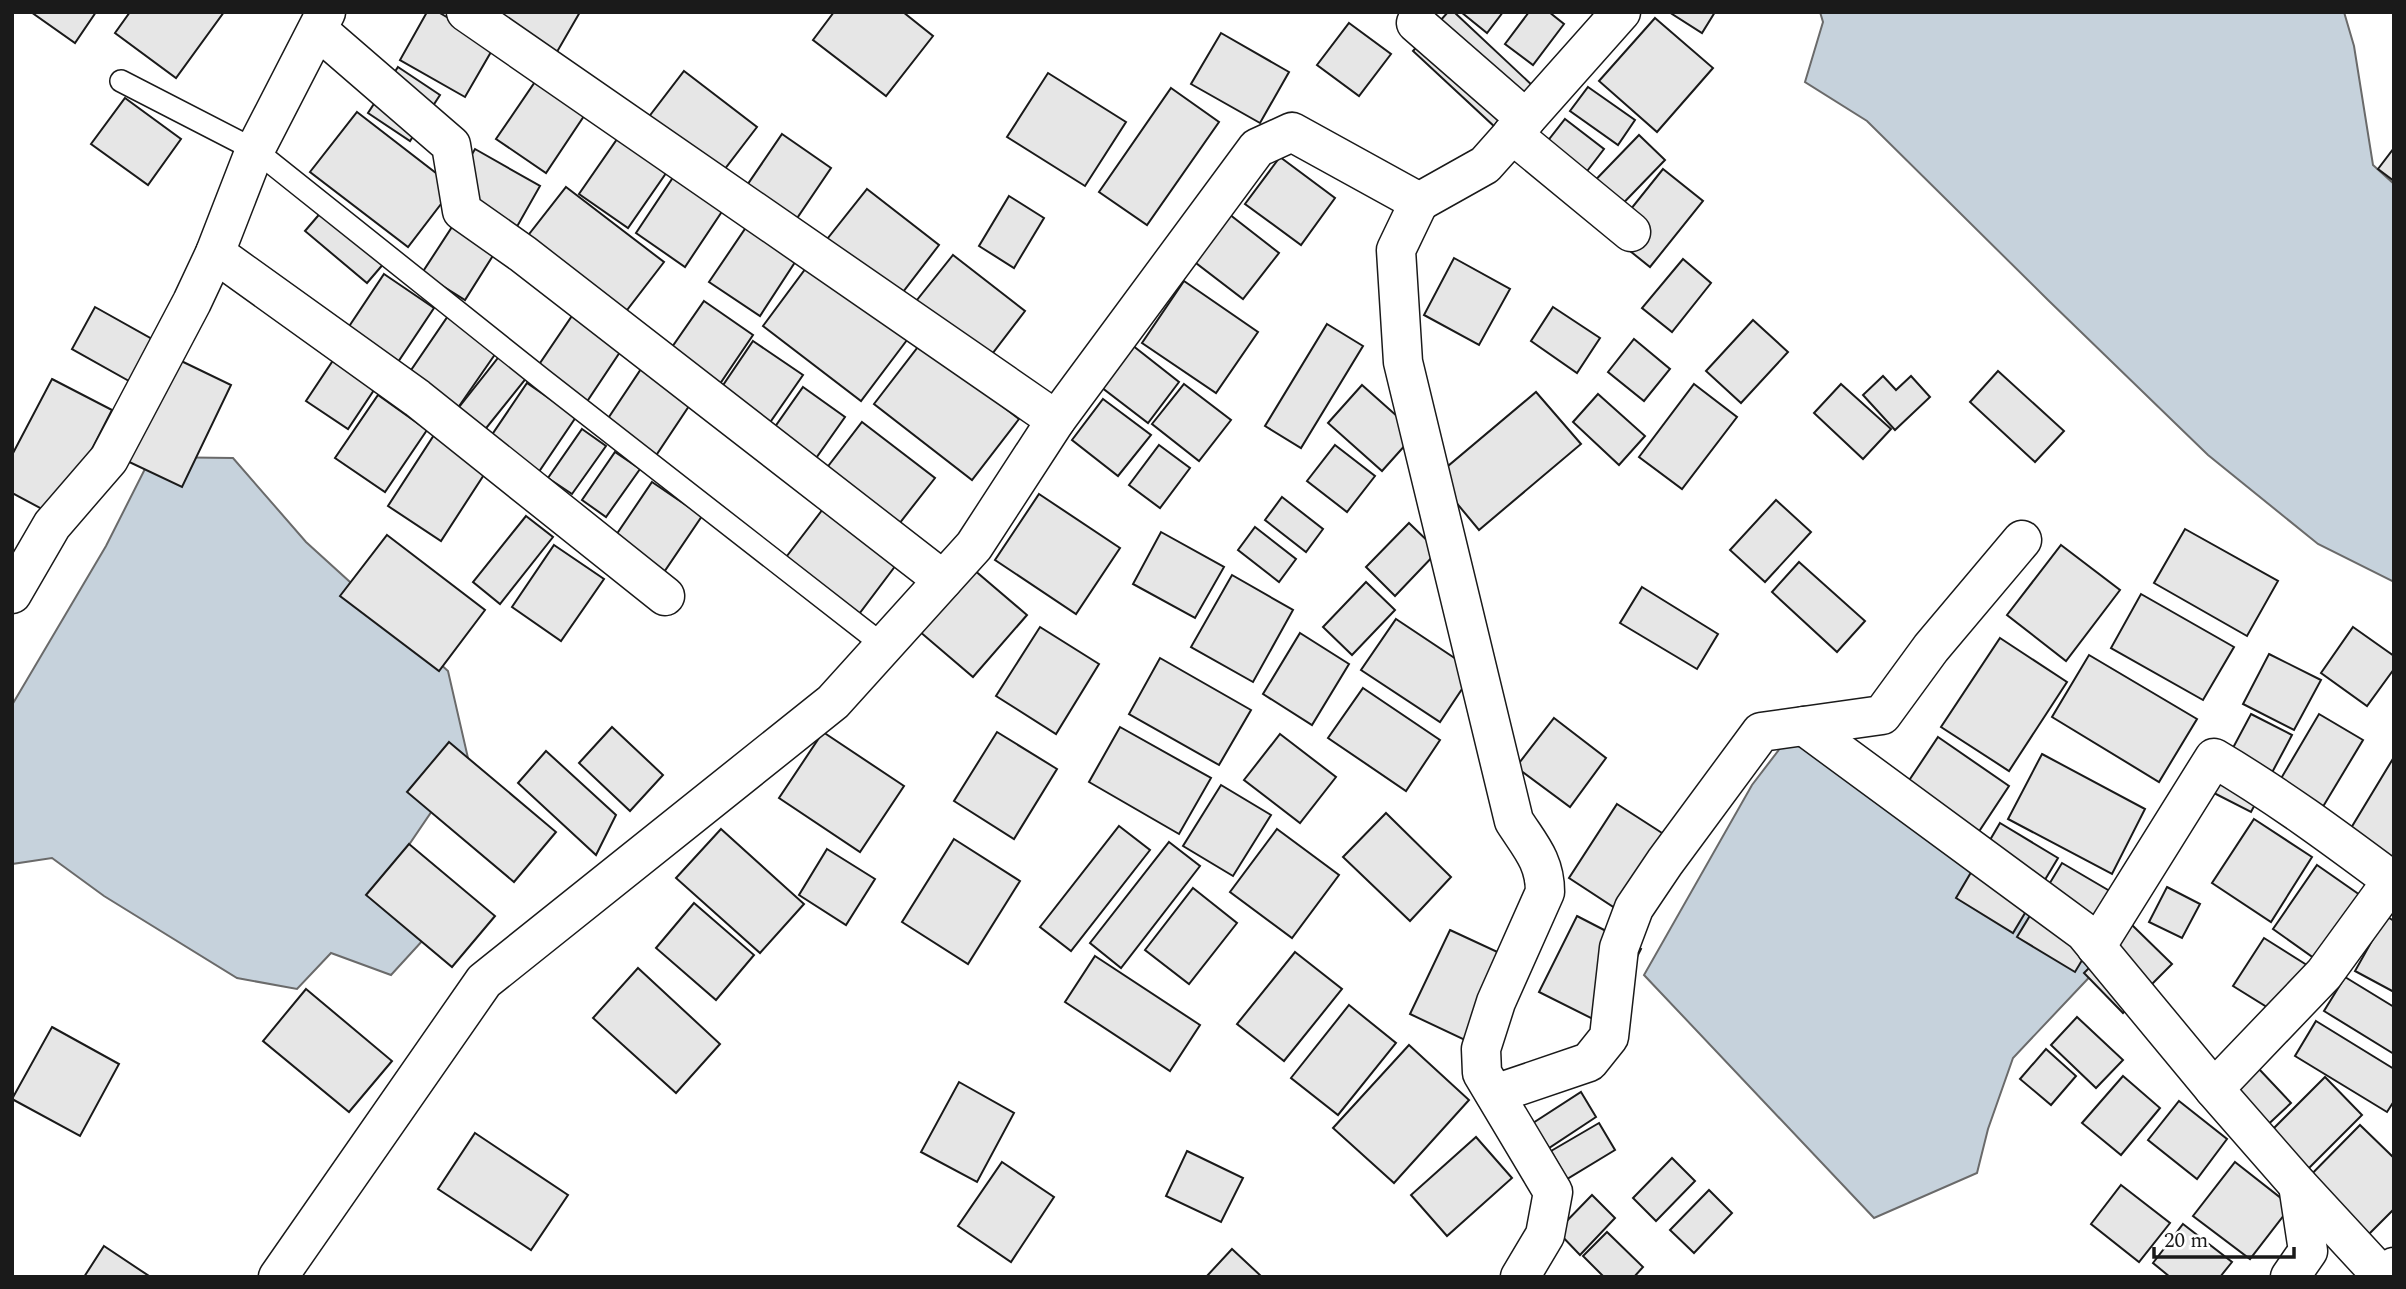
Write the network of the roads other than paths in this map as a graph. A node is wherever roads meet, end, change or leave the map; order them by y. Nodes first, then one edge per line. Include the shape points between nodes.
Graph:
1 (466, 12) edge
2 (1621, 12) edge
3 (322, 21) edge
4 (1416, 23) dead end
5 (121, 81) dead end
6 (1519, 126) junction
7 (256, 150) junction
8 (1419, 202) junction
9 (1631, 232) dead end
10 (215, 253) junction
11 (1056, 420) junction
12 (2022, 540) dead end
13 (943, 580) junction
14 (12, 594) edge
15 (665, 596) dead end
16 (883, 645) junction
17 (1804, 726) junction
18 (2393, 880) edge
19 (2096, 947) junction
20 (2214, 1088) junction
21 (1495, 1094) junction
22 (2298, 1185) junction
23 (2394, 1267) edge
24 (278, 1277) edge
25 (1520, 1277) edge
26 (2290, 1277) edge
27 (2385, 1277) edge

1 - 11 street
2 - 6 street
3 - 7 street
3 - 13 street via 451,145 462,211
4 - 6 street
5 - 7 lane
6 - 8 street via 1485,165
6 - 9 street
7 - 10 street
7 - 16 lane
8 - 11 street via 1292,132 1257,148
8 - 21 street via 1396,250 1403,362 1514,821 1545,874 1545,892 1496,1002 1481,1049 1482,1073
10 - 14 street via 109,458 52,525
10 - 15 street via 416,398
11 - 13 street via 974,545
12 - 17 street via 1881,715
13 - 16 street
16 - 24 street via 833,702 484,981
17 - 19 street via 2084,932
17 - 21 street via 1761,732 1634,908 1619,948 1609,1037 1589,1062
18 - 19 street via 2214,758
18 - 20 street via 2324,974
19 - 20 street
20 - 22 street
21 - 25 street via 1553,1192 1545,1235
22 - 26 street via 2308,1251
22 - 27 street
23 - 27 street

